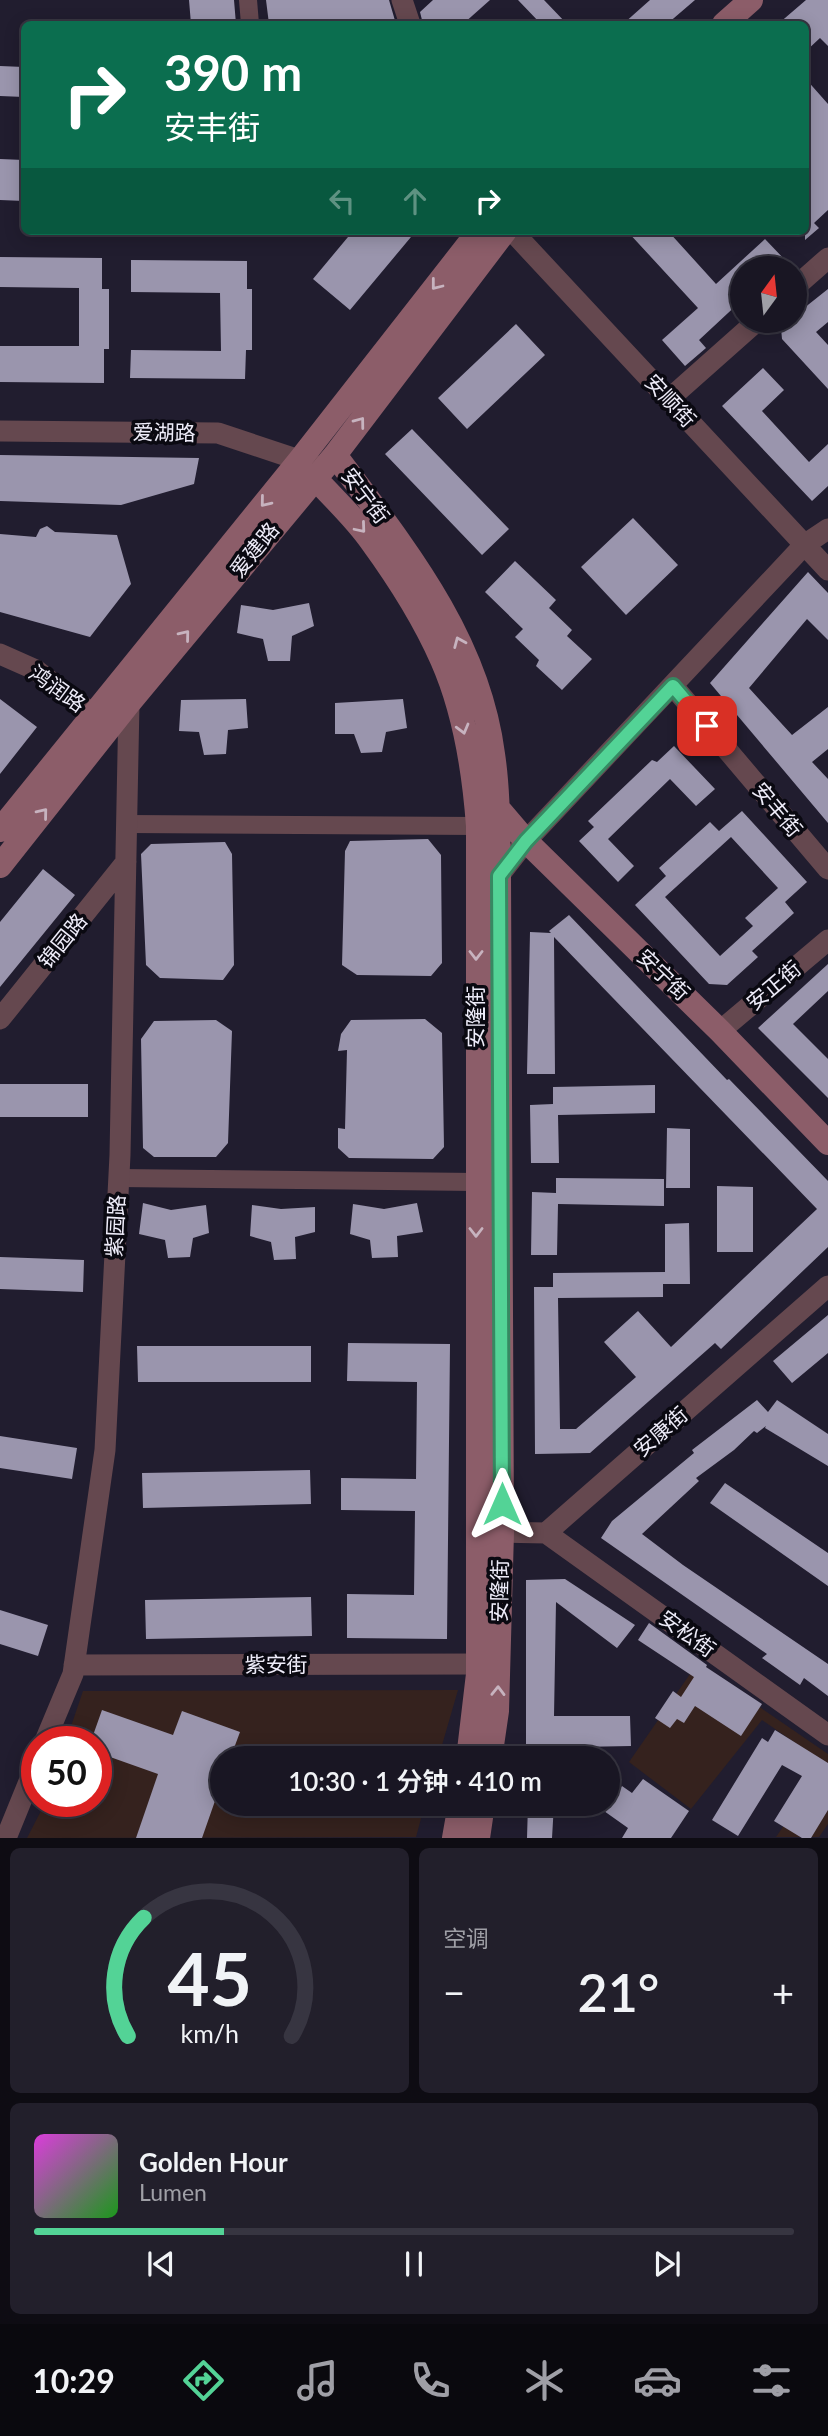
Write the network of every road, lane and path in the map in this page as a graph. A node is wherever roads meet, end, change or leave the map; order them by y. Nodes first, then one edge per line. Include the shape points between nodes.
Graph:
1 (248, 0) edge
2 (402, 0) edge
3 (751, 0) edge
4 (250, 21) edge
5 (409, 21) edge
6 (726, 21) edge
7 (475, 235) edge
8 (502, 235) edge
9 (516, 235) edge
10 (828, 258) edge
11 (807, 277) edge
12 (743, 333) edge
13 (668, 400) junction
14 (0, 430) edge
15 (318, 466) junction
16 (828, 529) edge
17 (804, 545) junction
18 (828, 570) edge
19 (0, 654) edge
20 (673, 686) junction
21 (129, 703) junction
22 (102, 722) junction
23 (498, 807) junction
24 (127, 824) junction
25 (478, 826) junction
26 (0, 830) edge
27 (526, 841) junction
28 (126, 862) junction
29 (0, 866) edge
30 (828, 869) edge
31 (499, 876) junction
32 (477, 904) junction
33 (828, 940) edge
34 (0, 1019) edge
35 (720, 1031) junction
36 (828, 1143) edge
37 (119, 1178) junction
38 (476, 1182) junction
39 (828, 1286) edge
40 (490, 1532) junction
41 (546, 1533) junction
42 (478, 1664) junction
43 (74, 1665) junction
44 (51, 1726) edge
45 (828, 1735) edge
46 (469, 1746) edge
47 (492, 1746) edge
48 (21, 1801) edge
49 (458, 1816) edge
50 (481, 1816) edge
51 (6, 1838) edge
52 (454, 1838) edge
53 (478, 1838) edge

1 - 4 street
2 - 5 street
3 - 6 main road
7 -> 15 main road, 爱建路
15 -> 8 main road, 爱建路
9 - 13 street, 安顺街
10 - 11 street
12 - 13 street
13 - 17 street, 安顺街
14 - 15 street, 爱湖路 via 218,433
21 -> 15 main road, 爱建路
15 -> 22 main road, 爱建路
23 -> 15 main road, 安宁街 via 493,752 482,706 453,626 412,559
15 -> 25 main road, 安隆街 via 403,588 443,661 475,779
16 - 17 street
17 - 18 street, 安顺街
17 - 20 street
19 - 22 street, 鸿润路 via 36,670
20 - 27 street
20 - 30 street, 安丰街
21 - 22 main road, 爱建路
21 - 24 street, 紫园路
22 - 26 main road, 爱建路
29 -> 22 main road, 爱建路
23 - 27 main road, 安宁街
23 - 31 main road, 安宁街
24 - 25 street
24 - 28 street, 紫园路
25 - 32 main road, 安隆街
27 - 31 street
27 - 35 main road, 安宁街
28 - 34 street, 锦园路
28 - 37 street, 紫园路
31 - 32 street
31 - 40 main road, 安隆街
32 -> 38 main road, 安隆街
33 - 35 street, 安正街
35 - 36 main road, 安宁街
37 - 38 street
37 - 43 street, 紫园路 via 105,1450
38 -> 40 main road, 安隆街
39 - 41 street, 安康街
40 - 41 street
40 - 42 main road, 安隆街
47 -> 40 main road, 安隆街 via 497,1711
41 - 45 street, 安松街
42 - 43 street, 紫安街
42 - 46 main road, 安隆街
43 - 44 street, 紫园路
48 - 51 street
49 - 52 main road
50 - 53 main road

